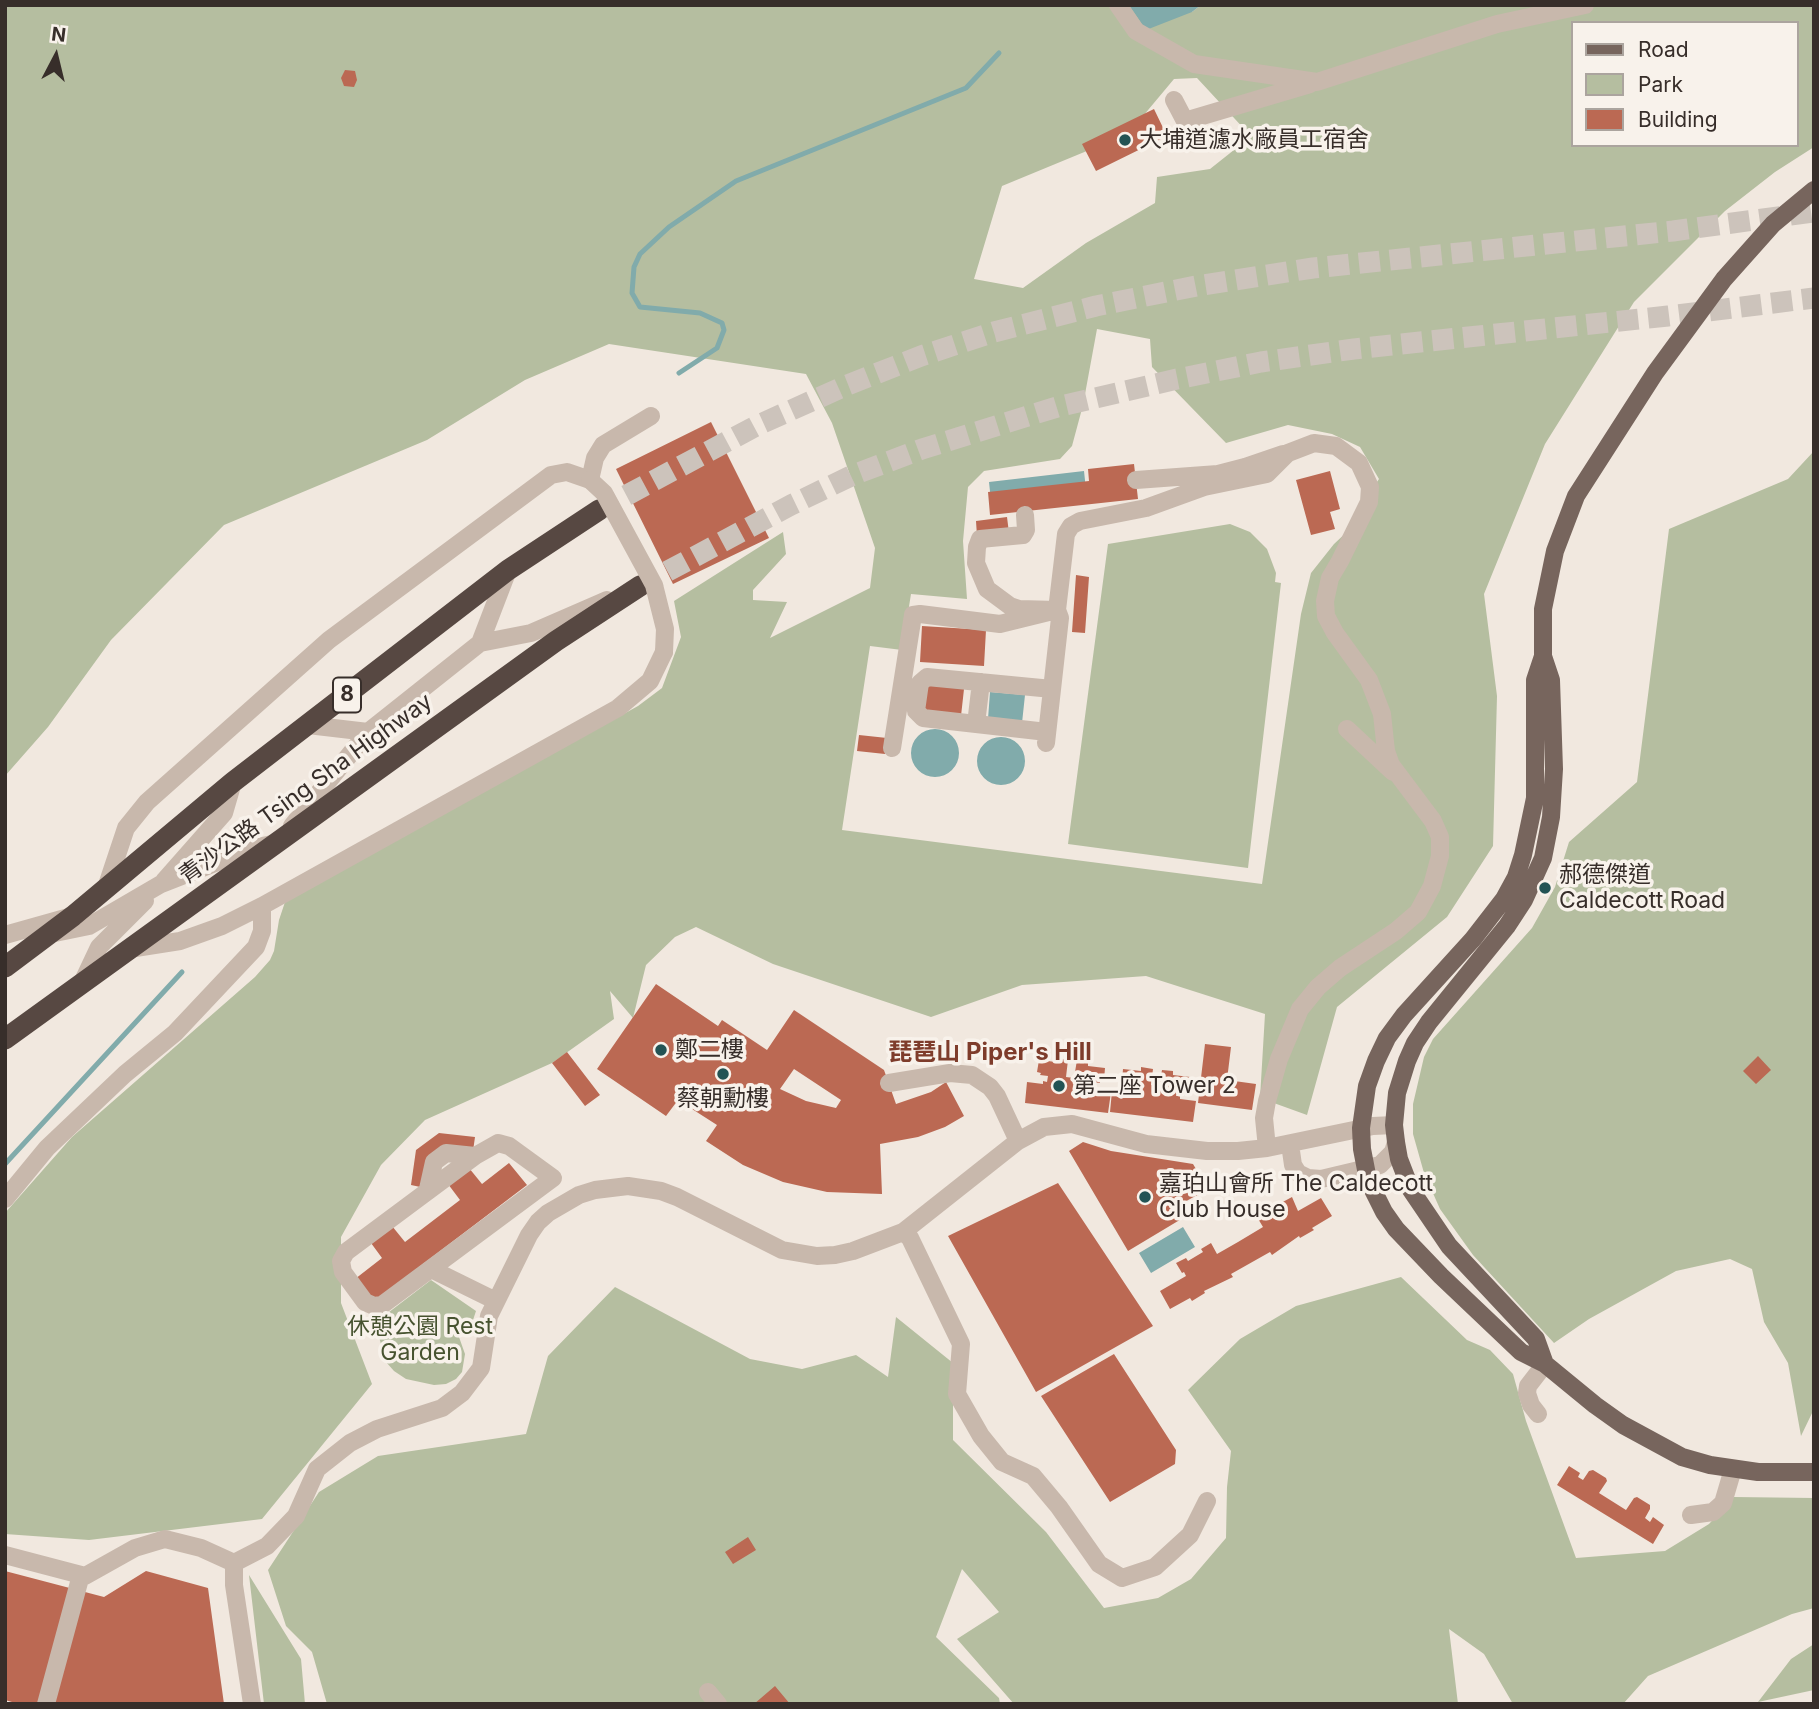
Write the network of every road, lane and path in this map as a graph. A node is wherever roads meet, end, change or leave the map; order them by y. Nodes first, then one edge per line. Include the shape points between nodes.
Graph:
1 (1118, 5) edge
2 (1585, 5) edge
3 (1317, 82) junction
4 (1174, 100) dead end
5 (1814, 190) edge
6 (651, 416) dead end
7 (1288, 453) junction
8 (590, 480) junction
9 (1136, 480) dead end
10 (599, 510) tunnel mouth
11 (1025, 515) dead end
12 (508, 570) junction
13 (640, 586) joint
14 (1057, 610) junction
15 (480, 643) junction
16 (1543, 656) junction
17 (981, 682) junction
18 (1052, 689) junction
19 (976, 724) junction
20 (308, 725) junction
21 (1347, 729) dead end
22 (368, 732) junction
23 (892, 748) dead end
24 (1400, 778) junction
25 (233, 782) junction
26 (279, 843) junction
27 (161, 884) junction
28 (106, 887) junction
29 (262, 906) junction
30 (72, 916) junction
31 (5, 935) edge
32 (46, 935) junction
33 (129, 949) junction
34 (5, 967) edge
35 (82, 984) junction
36 (5, 1039) edge
37 (888, 1083) dead end
38 (1361, 1128) junction
39 (1395, 1133) junction
40 (1018, 1141) junction
41 (1290, 1144) junction
42 (1267, 1148) junction
43 (1364, 1169) junction
44 (553, 1178) junction
45 (579, 1195) junction
46 (5, 1199) edge
47 (903, 1231) junction
48 (431, 1269) junction
49 (496, 1301) junction
50 (1545, 1364) junction
51 (1538, 1414) dead end
52 (1733, 1469) junction
53 (1814, 1472) edge
54 (1207, 1500) dead end
55 (1691, 1515) dead end
56 (5, 1555) edge
57 (234, 1563) junction
58 (81, 1575) junction
59 (46, 1704) edge
60 (252, 1704) edge

1 - 3 street via 1136,31 1194,64
2 - 3 street via 1497,24
3 - 4 street via 1185,121
5 - 16 main road via 1773,224 1724,279 1654,373 1591,470 1555,551 1543,609
6 - 8 street via 603,445
7 - 9 street via 1218,474
7 - 14 street via 1267,474 1204,487 1157,505 1088,518 1071,526 1064,542
7 - 24 street via 1314,443 1330,444 1350,455 1366,474 1369,502 1329,578 1326,617 1369,680 1382,714 1386,751
8 - 28 street via 567,472 551,475 329,640 147,802 126,828
8 - 29 street, bridge via 604,493 654,585 665,629 664,652 650,681 618,708
10 - 12 highway, 青沙公路 Tsing Sha Highway / 8
11 - 14 street via 1023,535 980,539 976,563 987,589 1010,606
12 - 15 street
12 - 20 highway, 青沙公路 Tsing Sha Highway / 8
13 - 15 street via 531,632
13 - 26 highway, 青沙公路 Tsing Sha Highway via 556,641
14 - 18 street
14 - 23 street via 1000,624 913,615
15 - 22 street
16 - 38 main road via 1535,680 1535,798 1516,877 1489,920 1387,1038 1367,1086
16 - 39 main road via 1550,680 1554,746 1552,806 1543,858 1507,926 1415,1043 1400,1078
17 - 18 street
17 - 19 street
17 - 19 street via 927,677 920,683 916,711 923,718
18 - 19 street via 1047,738
20 - 22 street
20 - 25 highway, 青沙公路 Tsing Sha Highway / 8
21 - 24 street
22 - 26 street
24 - 42 street via 1440,837 1432,886 1408,922 1340,968 1300,1009 1267,1101
25 - 27 street via 224,813
25 - 28 highway, 青沙公路 Tsing Sha Highway / 8
26 - 27 street via 253,848
26 - 33 highway, 青沙公路 Tsing Sha Highway
27 - 32 street via 89,926
27 - 35 street via 99,947
28 - 30 highway, 青沙公路 Tsing Sha Highway / 8
29 - 33 street via 180,941
29 - 46 street via 262,931 256,947 174,1033 47,1148
30 - 31 street
30 - 32 highway, 青沙公路 Tsing Sha Highway / 8
32 - 34 highway, 青沙公路 Tsing Sha Highway / 8
33 - 35 highway, 青沙公路 Tsing Sha Highway
35 - 36 highway, 青沙公路 Tsing Sha Highway
37 - 40 street via 950,1073 972,1075 997,1096
38 - 39 street
38 - 41 street
38 - 43 main road
39 - 43 street via 1388,1160
39 - 50 main road via 1404,1175 1434,1227 1536,1339
40 - 42 street via 1044,1128 1072,1124 1176,1149
40 - 47 street
41 - 42 street
41 - 43 street via 1293,1165 1308,1178
43 - 50 main road via 1384,1213 1415,1252 1521,1352
44 - 45 street
44 - 48 street
44 - 48 street via 498,1143 428,1189 346,1252 341,1261 343,1272 365,1302 374,1306 382,1305
45 - 47 street via 628,1186 661,1191 765,1244 799,1254 853,1251
45 - 49 street via 538,1222
47 - 54 street via 961,1344 957,1394 981,1436 1002,1462 1033,1476 1099,1564 1122,1578 1155,1567 1190,1535
48 - 49 street
49 - 57 street via 485,1331 481,1367 473,1380 442,1408 350,1443 317,1469 296,1516 267,1546
50 - 51 street via 1528,1385 1531,1405
50 - 52 main road via 1595,1405 1657,1445 1682,1457
52 - 53 main road
52 - 55 street via 1723,1503 1713,1512
56 - 58 street
57 - 58 street via 165,1539 135,1548
57 - 60 street
58 - 59 street

